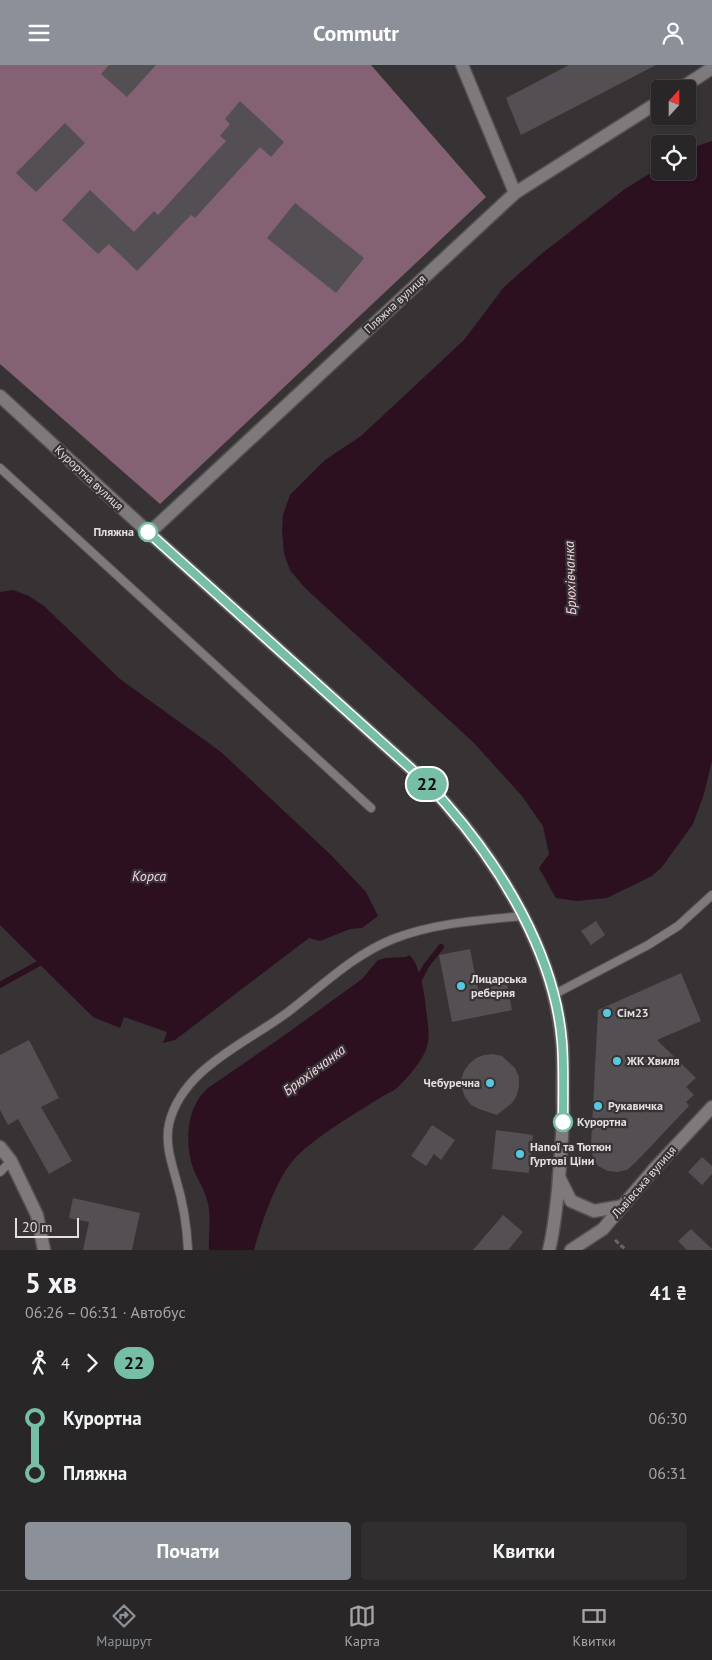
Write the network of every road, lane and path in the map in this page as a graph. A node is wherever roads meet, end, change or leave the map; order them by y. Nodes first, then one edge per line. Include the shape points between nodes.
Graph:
1 (462, 65) edge
2 (712, 69) edge
3 (694, 80) edge
4 (651, 107) edge
5 (515, 193) junction
6 (2, 400) edge
7 (0, 467) edge
8 (149, 533) junction
9 (371, 808) dead end
10 (712, 895) edge
11 (523, 916) junction
12 (553, 995) junction
13 (712, 1107) edge
14 (0, 1147) edge
15 (11, 1161) junction
16 (0, 1172) edge
17 (559, 1177) junction
18 (622, 1206) junction
19 (44, 1250) edge
20 (188, 1250) edge
21 (549, 1250) edge
22 (571, 1250) edge

1 - 5 street
2 - 3 street
4 - 5 street, Пляжна вулиця
5 - 8 street, Пляжна вулиця
6 - 8 street, Курортна вулиця
7 - 9 lane
8 - 11 street, Курортна вулиця via 445,802 496,868
10 - 12 lane via 678,925 648,945
11 - 12 street, Курортна вулиця
11 - 20 lane via 426,929 369,950 201,1073 174,1108 169,1124 169,1153 177,1179
12 - 17 street, Курортна вулиця via 562,1042 563,1143
13 - 18 street, Львівська вулиця
14 - 15 street
15 - 16 lane
15 - 19 street via 37,1215
17 - 18 street via 571,1201 594,1211
17 - 21 street, Курортна вулиця
18 - 22 street, Львівська вулиця via 603,1229

